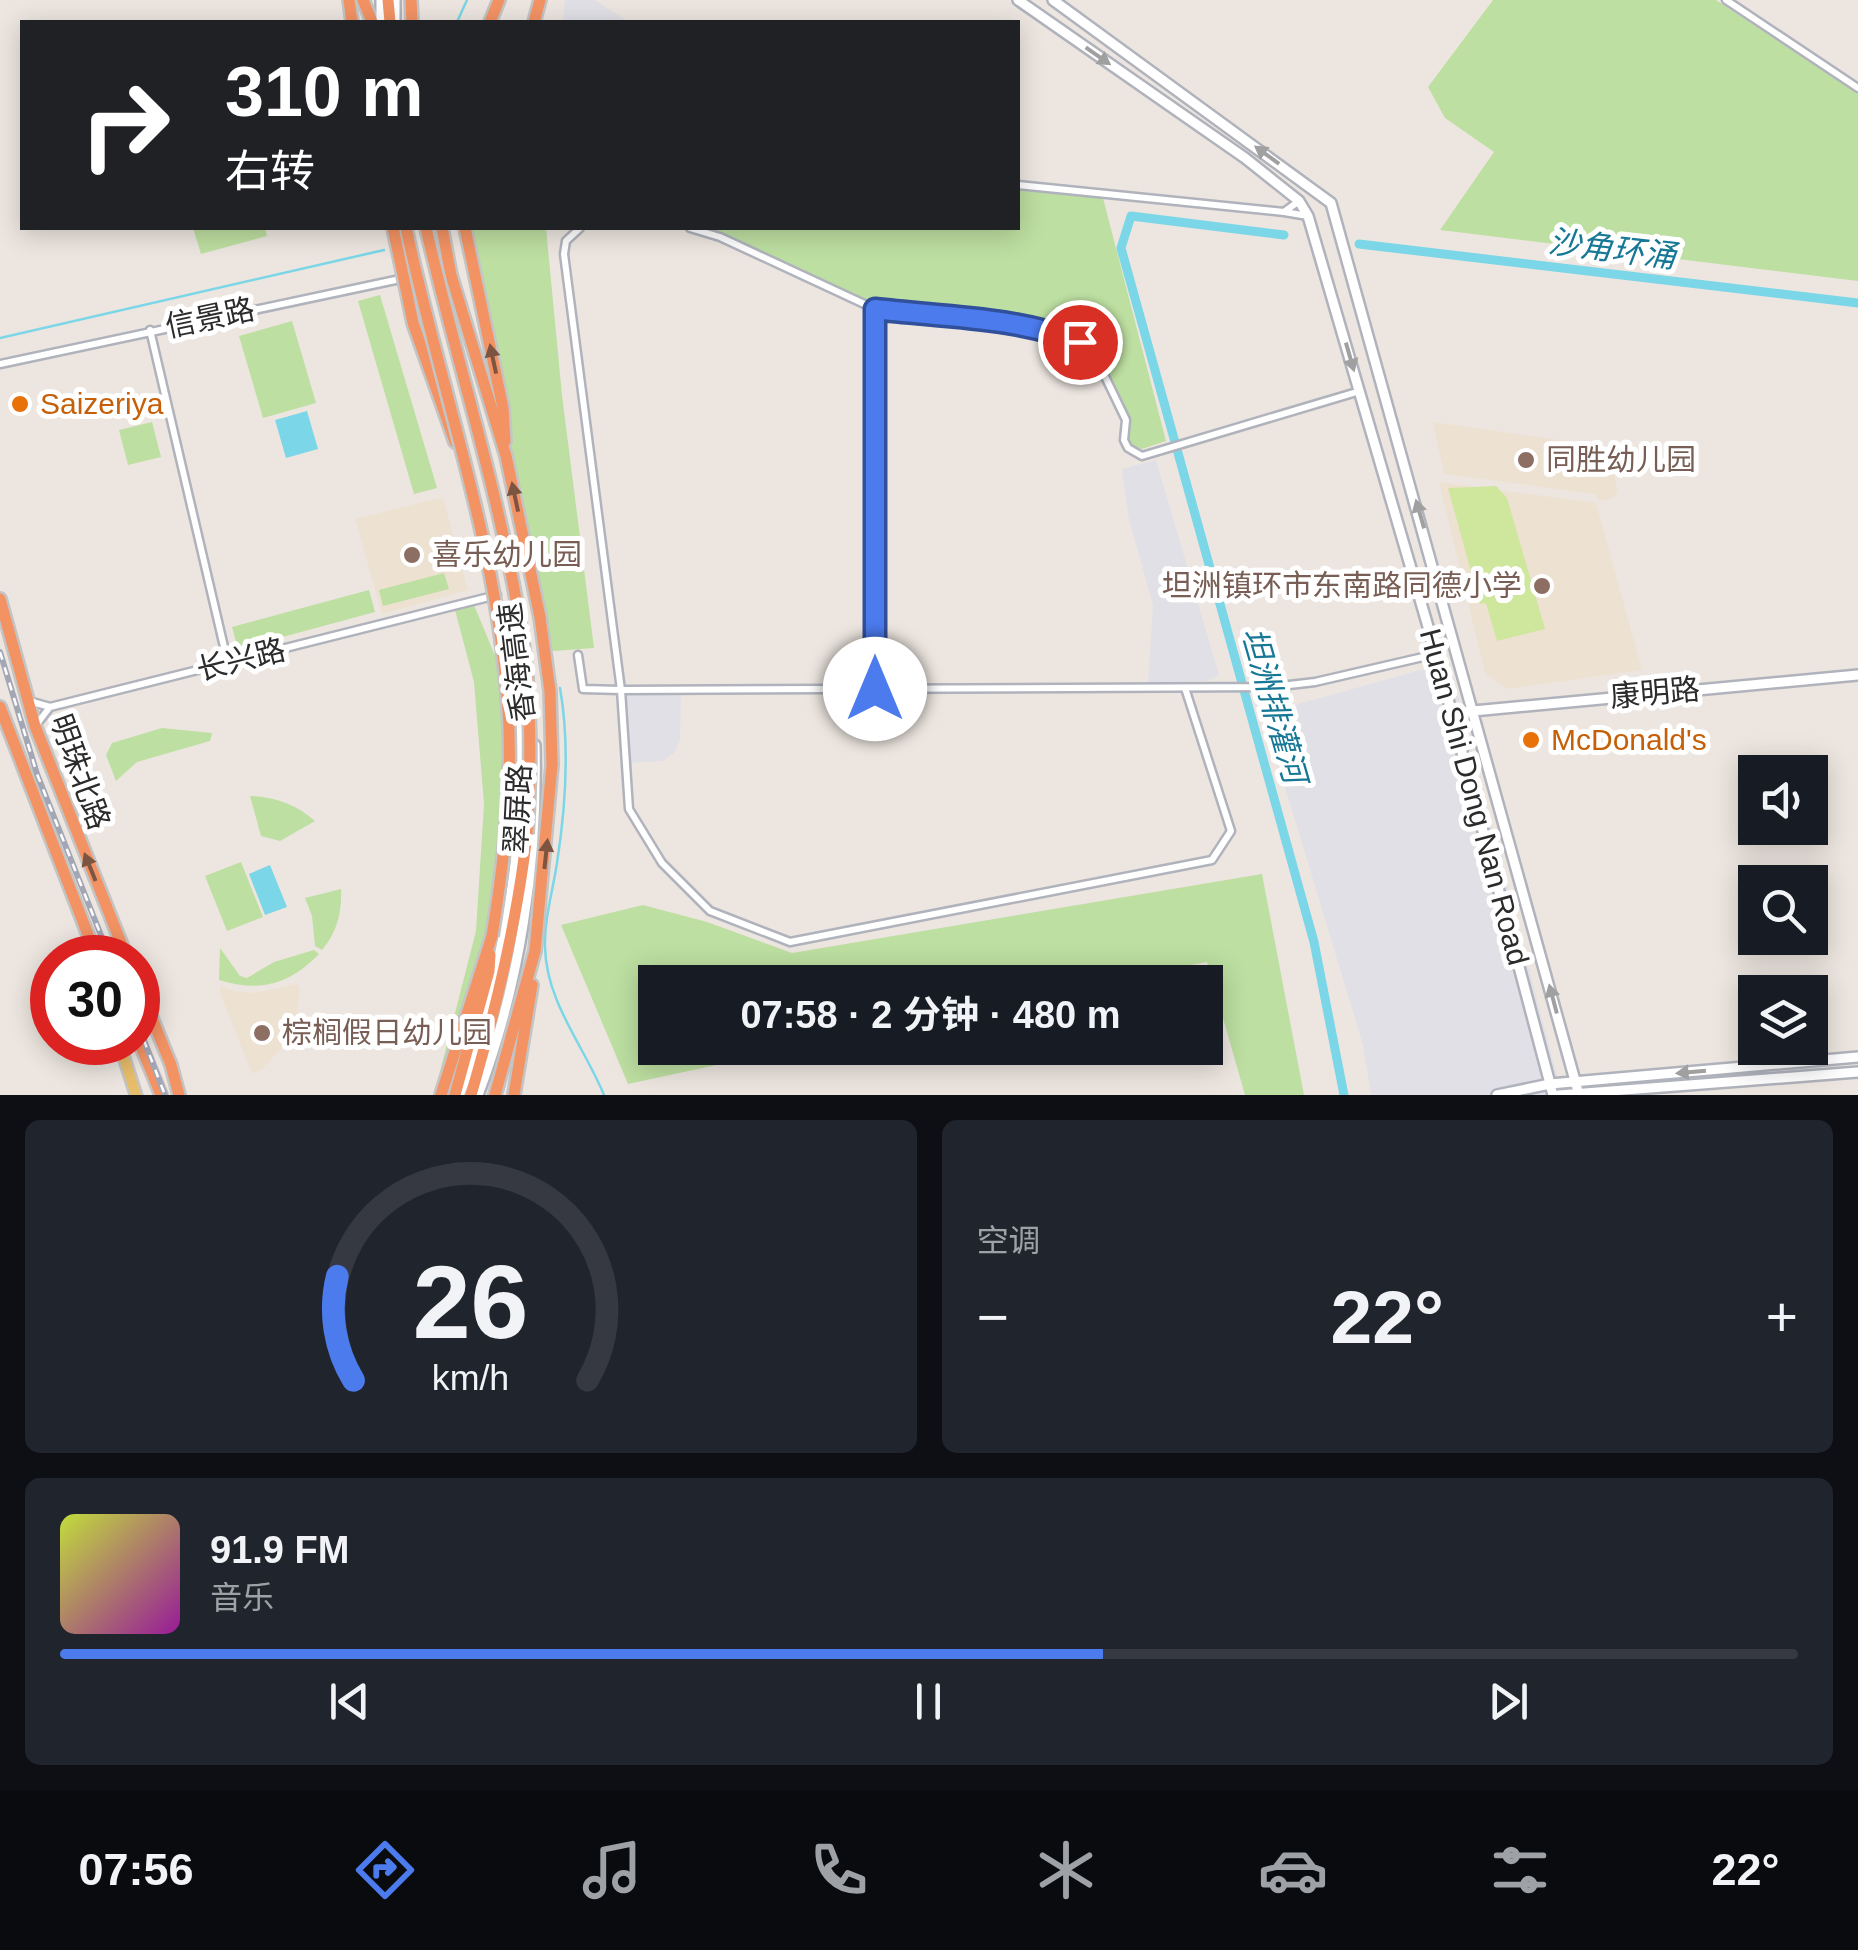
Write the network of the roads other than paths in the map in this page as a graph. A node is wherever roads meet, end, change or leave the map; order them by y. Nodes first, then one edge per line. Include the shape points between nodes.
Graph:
1 (1018, 0) edge
2 (1053, 0) edge
3 (1726, 0) edge
4 (1858, 88) edge
5 (1020, 186) edge
6 (1299, 200) junction
7 (1284, 212) junction
8 (1308, 216) junction
9 (393, 230) edge
10 (408, 230) edge
11 (409, 230) edge
12 (425, 230) edge
13 (442, 230) edge
14 (465, 230) edge
15 (578, 230) edge
16 (697, 230) edge
17 (420, 274) junction
18 (875, 309) junction
19 (150, 330) junction
20 (0, 364) edge
21 (1360, 391) junction
22 (506, 456) junction
23 (466, 473) junction
24 (498, 594) junction
25 (0, 599) edge
26 (1436, 654) junction
27 (578, 655) dead end
28 (228, 664) junction
29 (1858, 675) edge
30 (1185, 688) junction
31 (875, 689) junction
32 (620, 690) junction
33 (28, 700) junction
34 (0, 707) edge
35 (50, 707) junction
36 (1472, 710) junction
37 (1452, 713) junction
38 (2, 726) edge
39 (35, 726) junction
40 (87, 935) edge
41 (118, 935) edge
42 (492, 936) junction
43 (536, 950) junction
44 (160, 1038) edge
45 (1858, 1056) edge
46 (126, 1065) edge
47 (148, 1065) edge
48 (1858, 1072) edge
49 (1576, 1082) junction
50 (1660, 1087) junction
51 (1554, 1091) edge
52 (468, 1094) edge
53 (1579, 1094) edge
54 (136, 1095) edge
55 (160, 1095) edge
56 (183, 1095) edge
57 (440, 1095) edge
58 (495, 1095) edge
59 (514, 1095) edge
60 (1497, 1095) edge
61 (1645, 1095) edge

1 -> 6 main road, Huan Shi Dong Nan Road
36 -> 2 main road, Huan Shi Dong Nan Road via 1331,203
3 - 4 street
5 - 7 street
6 - 7 street
6 - 8 main road, Huan Shi Dong Nan Road
7 - 8 street
8 -> 21 main road, Huan Shi Dong Nan Road
9 - 23 highway, bridge via 413,323
10 - 23 highway, bridge
11 - 17 main road, 翠屏路
12 - 52 highway, 香海高速, bridge via 506,554 528,694 521,889 496,1012
13 - 22 highway, 香海高速
22 -> 14 highway via 504,408
15 - 32 street via 564,254
16 - 18 street
17 - 19 street, 信景路
17 - 24 main road, 翠屏路
18 - 21 street via 1004,323 1080,342 1100,364 1126,420 1128,448 1142,456
18 - 31 street
19 - 20 street, 信景路
19 - 28 street
21 - 26 main road, Huan Shi Dong Nan Road
43 -> 22 highway, 香海高速 via 552,765 550,692
23 - 42 highway, bridge via 488,559 508,696 507,833
24 - 28 street, 长兴路
24 - 52 main road, 翠屏路 via 522,750 519,834
25 - 33 highway, 明珠北路
26 - 30 street via 1315,682
26 - 37 main road, Huan Shi Dong Nan Road
27 - 32 street via 583,690
28 - 35 street, 长兴路
29 - 36 main road, 康明路
30 - 31 street
30 - 32 street via 1230,831 1212,860 790,942 710,911 662,863 629,809
31 - 32 street
33 - 35 street
33 - 39 highway, 明珠北路
34 - 38 highway, 明珠北路
35 - 39 street
36 - 37 main road, 康明路
49 -> 36 main road, Huan Shi Dong Nan Road
37 - 51 main road, Huan Shi Dong Nan Road
38 - 40 highway, 明珠北路
41 -> 39 highway, 明珠北路
42 - 52 highway
42 - 57 highway
43 - 58 highway, 香海高速
43 - 59 highway
44 - 56 highway
45 -> 49 main road
46 - 54 main road
47 - 55 highway
48 - 50 main road
49 - 51 main road
49 - 53 main road, Huan Shi Dong Nan Road
50 - 53 main road
50 - 61 main road
51 - 53 main road
51 - 60 main road

